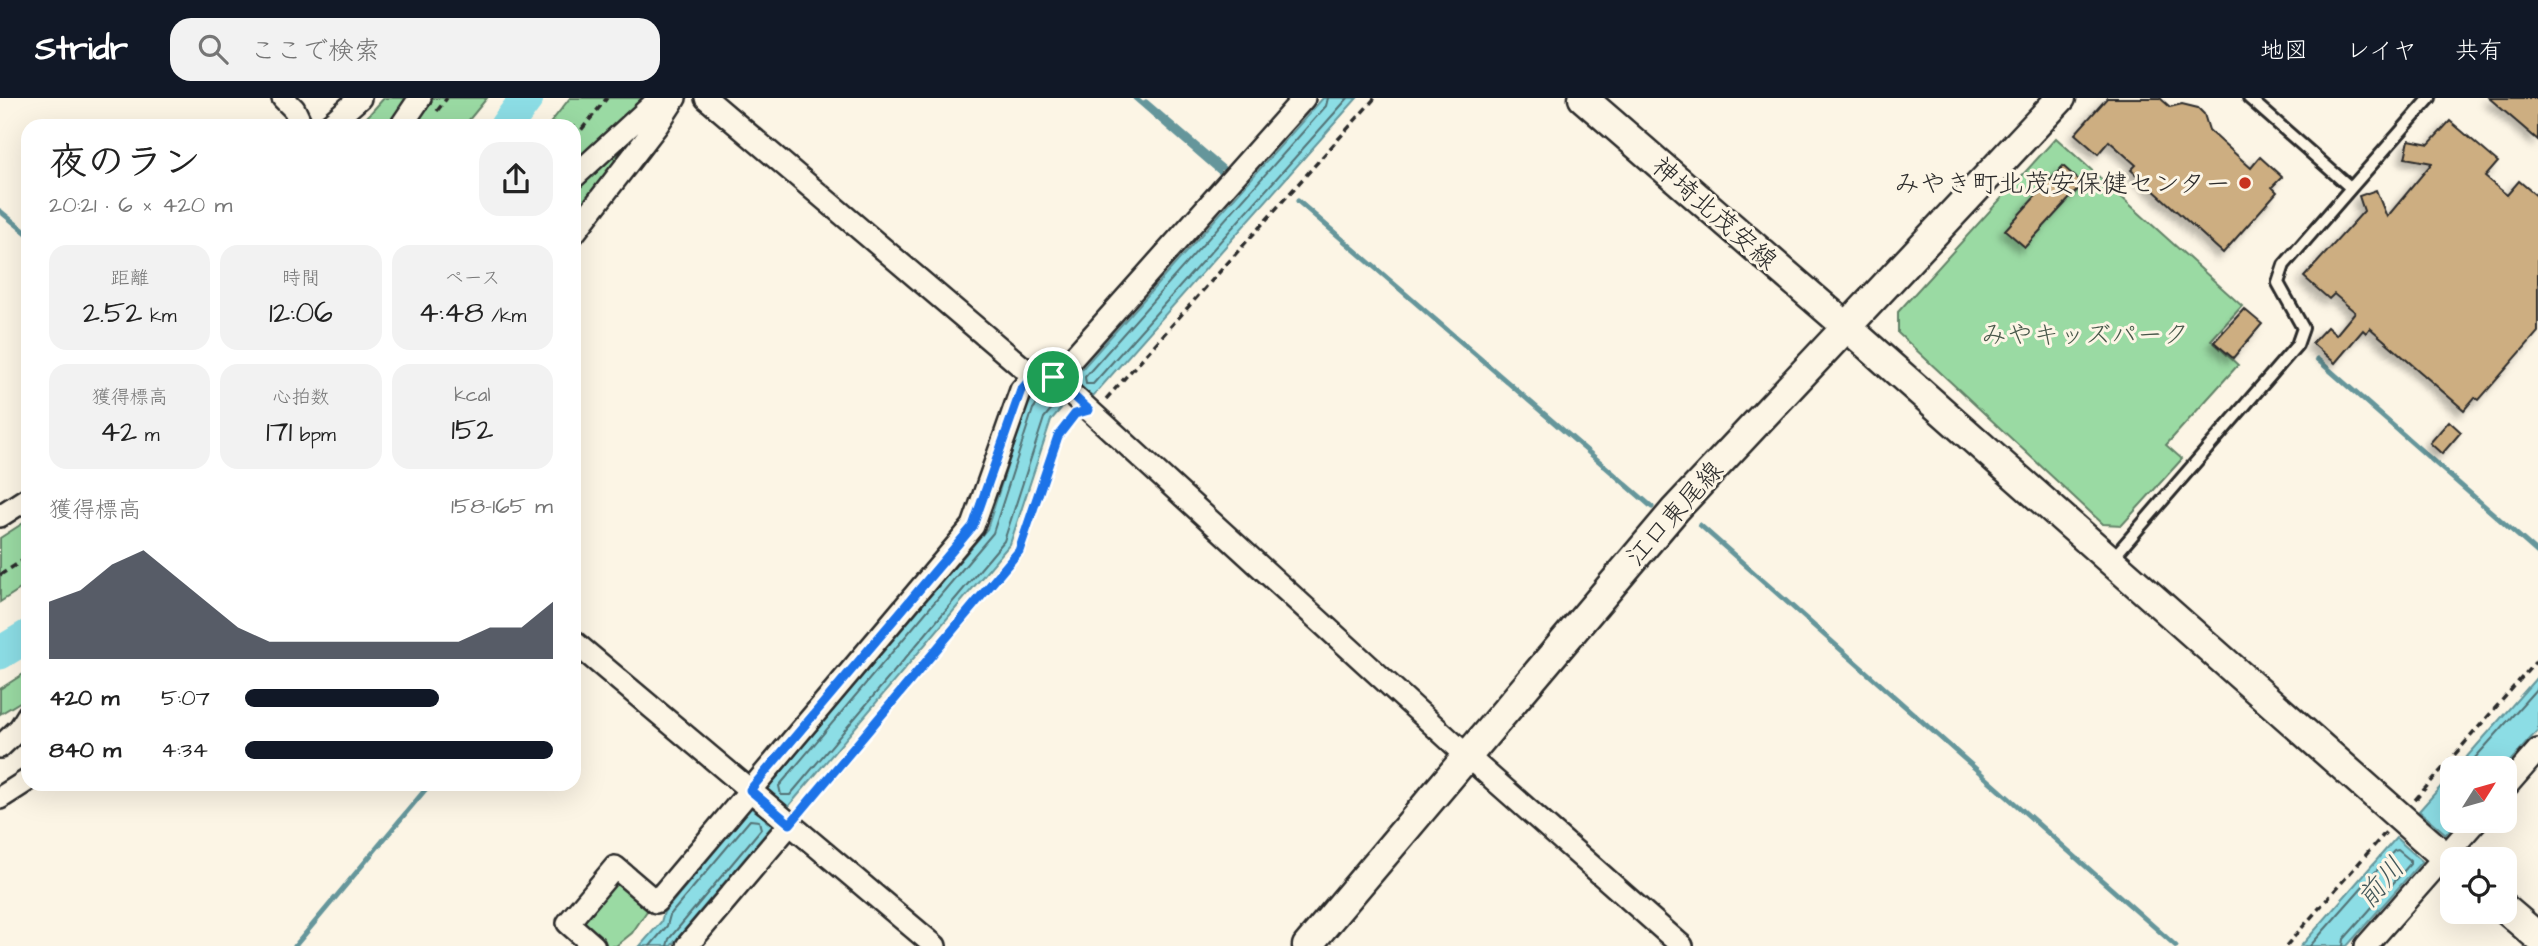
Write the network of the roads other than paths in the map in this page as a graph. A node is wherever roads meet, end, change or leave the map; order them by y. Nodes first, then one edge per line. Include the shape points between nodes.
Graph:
1 (283, 98) edge
2 (360, 98) edge
3 (420, 98) edge
4 (660, 98) edge
5 (674, 98) edge
6 (706, 98) edge
7 (1304, 98) edge
8 (1583, 98) edge
9 (2061, 98) edge
10 (2249, 98) edge
11 (2430, 98) edge
12 (299, 119) edge
13 (336, 119) edge
14 (406, 119) edge
15 (581, 171) edge
16 (2351, 188) junction
17 (581, 224) edge
18 (1847, 327) junction
19 (1063, 389) junction
20 (21, 502) edge
21 (0, 516) edge
22 (2111, 561) junction
23 (581, 648) edge
24 (21, 712) edge
25 (0, 726) edge
26 (21, 727) edge
27 (0, 747) edge
28 (2538, 750) edge
29 (1466, 755) junction
30 (2517, 774) edge
31 (21, 785) edge
32 (0, 799) edge
33 (770, 807) junction
34 (2440, 853) edge
35 (2440, 868) edge
36 (2517, 919) edge
37 (2538, 937) edge
38 (594, 946) edge
39 (687, 946) edge
40 (935, 946) edge
41 (1307, 946) edge
42 (1682, 946) edge
43 (2366, 946) edge

1 - 12 street
2 - 13 street
3 - 14 street
4 - 15 street
5 - 17 street
6 - 19 street via 1011,358
7 - 19 street via 1063,369
8 - 18 main road, 神埼北茂安線
9 - 18 main road, 江口東尾線
10 - 16 lane
11 - 16 lane
16 - 22 lane via 2284,265 2278,283 2303,328 2297,345
18 - 22 main road, 神埼北茂安線
18 - 29 main road, 江口東尾線 via 1675,510
19 - 29 street
19 - 33 street via 1021,390 973,526
20 - 21 street
22 - 34 main road, 神埼北茂安線
23 - 33 street
24 - 25 street
26 - 27 street
28 - 30 street
29 - 41 main road, 江口東尾線
29 - 42 street
31 - 32 street
33 - 38 street via 656,902 615,867 568,923
33 - 39 street
33 - 40 street
35 - 43 street
36 - 37 main road

